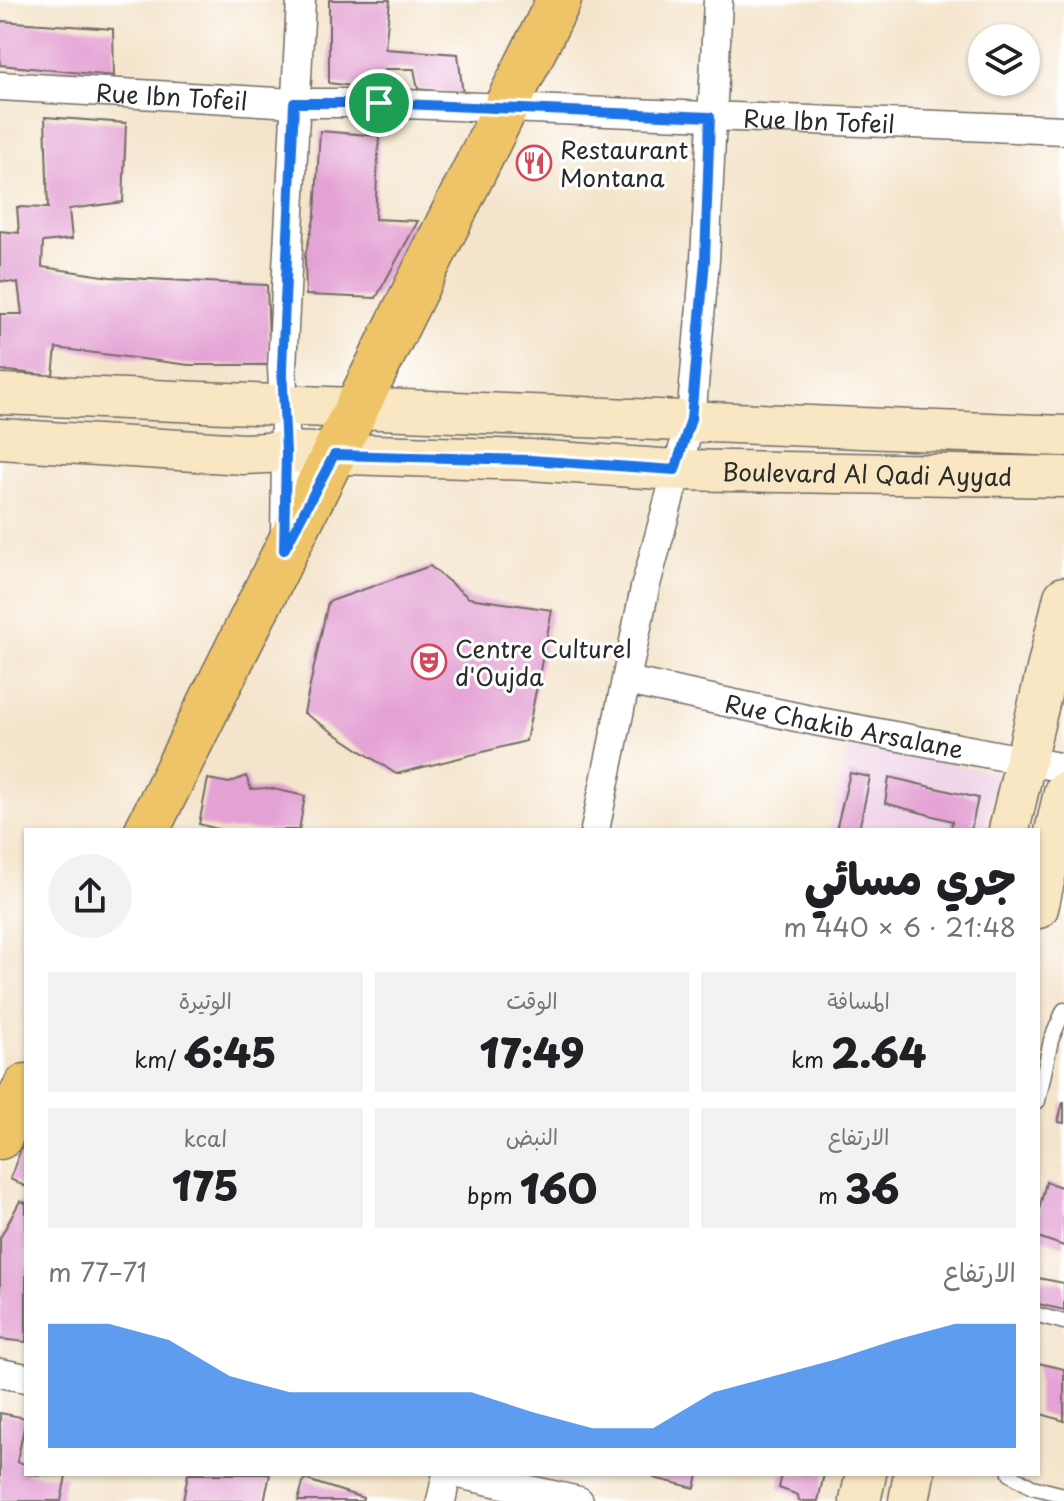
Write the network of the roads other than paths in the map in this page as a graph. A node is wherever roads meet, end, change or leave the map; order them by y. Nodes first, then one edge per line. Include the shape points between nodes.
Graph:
1 (301, 0) edge
2 (559, 0) edge
3 (718, 0) edge
4 (0, 86) edge
5 (294, 103) junction
6 (508, 110) junction
7 (710, 117) junction
8 (1064, 130) edge
9 (0, 394) edge
10 (285, 404) junction
11 (357, 408) junction
12 (691, 419) junction
13 (1064, 436) edge
14 (0, 439) edge
15 (286, 452) junction
16 (334, 455) junction
17 (675, 470) junction
18 (1064, 477) edge
19 (284, 550) junction
20 (1064, 597) edge
21 (627, 681) junction
22 (1023, 761) junction
23 (1064, 768) edge
24 (1064, 792) edge
25 (148, 828) edge
26 (595, 828) edge
27 (1009, 828) edge
28 (1040, 899) edge
29 (1064, 1010) edge
30 (1057, 1041) edge
31 (24, 1090) edge
32 (1040, 1095) edge
33 (0, 1137) edge
34 (1040, 1316) edge
35 (1064, 1322) edge
36 (0, 1373) edge
37 (24, 1378) edge
38 (447, 1476) edge
39 (468, 1476) edge
40 (866, 1476) edge
41 (914, 1476) edge
42 (1013, 1476) edge
43 (1064, 1495) edge
44 (441, 1501) edge
45 (579, 1501) edge
46 (860, 1501) edge
47 (909, 1501) edge

1 - 5 street
2 - 6 main road
3 - 7 street
4 - 5 street, Rue Ibn Tofeil
5 - 6 street, Rue Ibn Tofeil
5 - 10 street via 282,367
6 - 7 street, Rue Ibn Tofeil
6 - 11 main road
7 - 8 street, Rue Ibn Tofeil
7 - 12 street
9 - 10 main road, Boulevard Al Qadi Ayyad
10 - 11 main road, Boulevard Al Qadi Ayyad
10 - 15 street
11 - 12 main road, Boulevard Al Qadi Ayyad
11 - 16 main road
12 - 13 main road, Boulevard Al Qadi Ayyad
12 - 17 street
14 - 15 main road, Boulevard Al Qadi Ayyad
15 - 16 main road, Boulevard Al Qadi Ayyad
15 - 19 street
16 - 17 main road, Boulevard Al Qadi Ayyad
16 - 19 main road
17 - 18 main road, Boulevard Al Qadi Ayyad
17 - 21 street
19 - 25 main road
20 - 22 main road
21 - 22 street, Rue Chakib Arsalane
21 - 26 street
22 - 23 street, Rue Chakib Arsalane
22 - 27 main road
24 - 28 main road
29 - 30 lane
30 - 32 lane
31 - 33 main road
34 - 35 lane
36 - 37 street
38 - 44 street
39 - 45 street
40 - 46 main road
41 - 47 main road
42 - 43 lane

